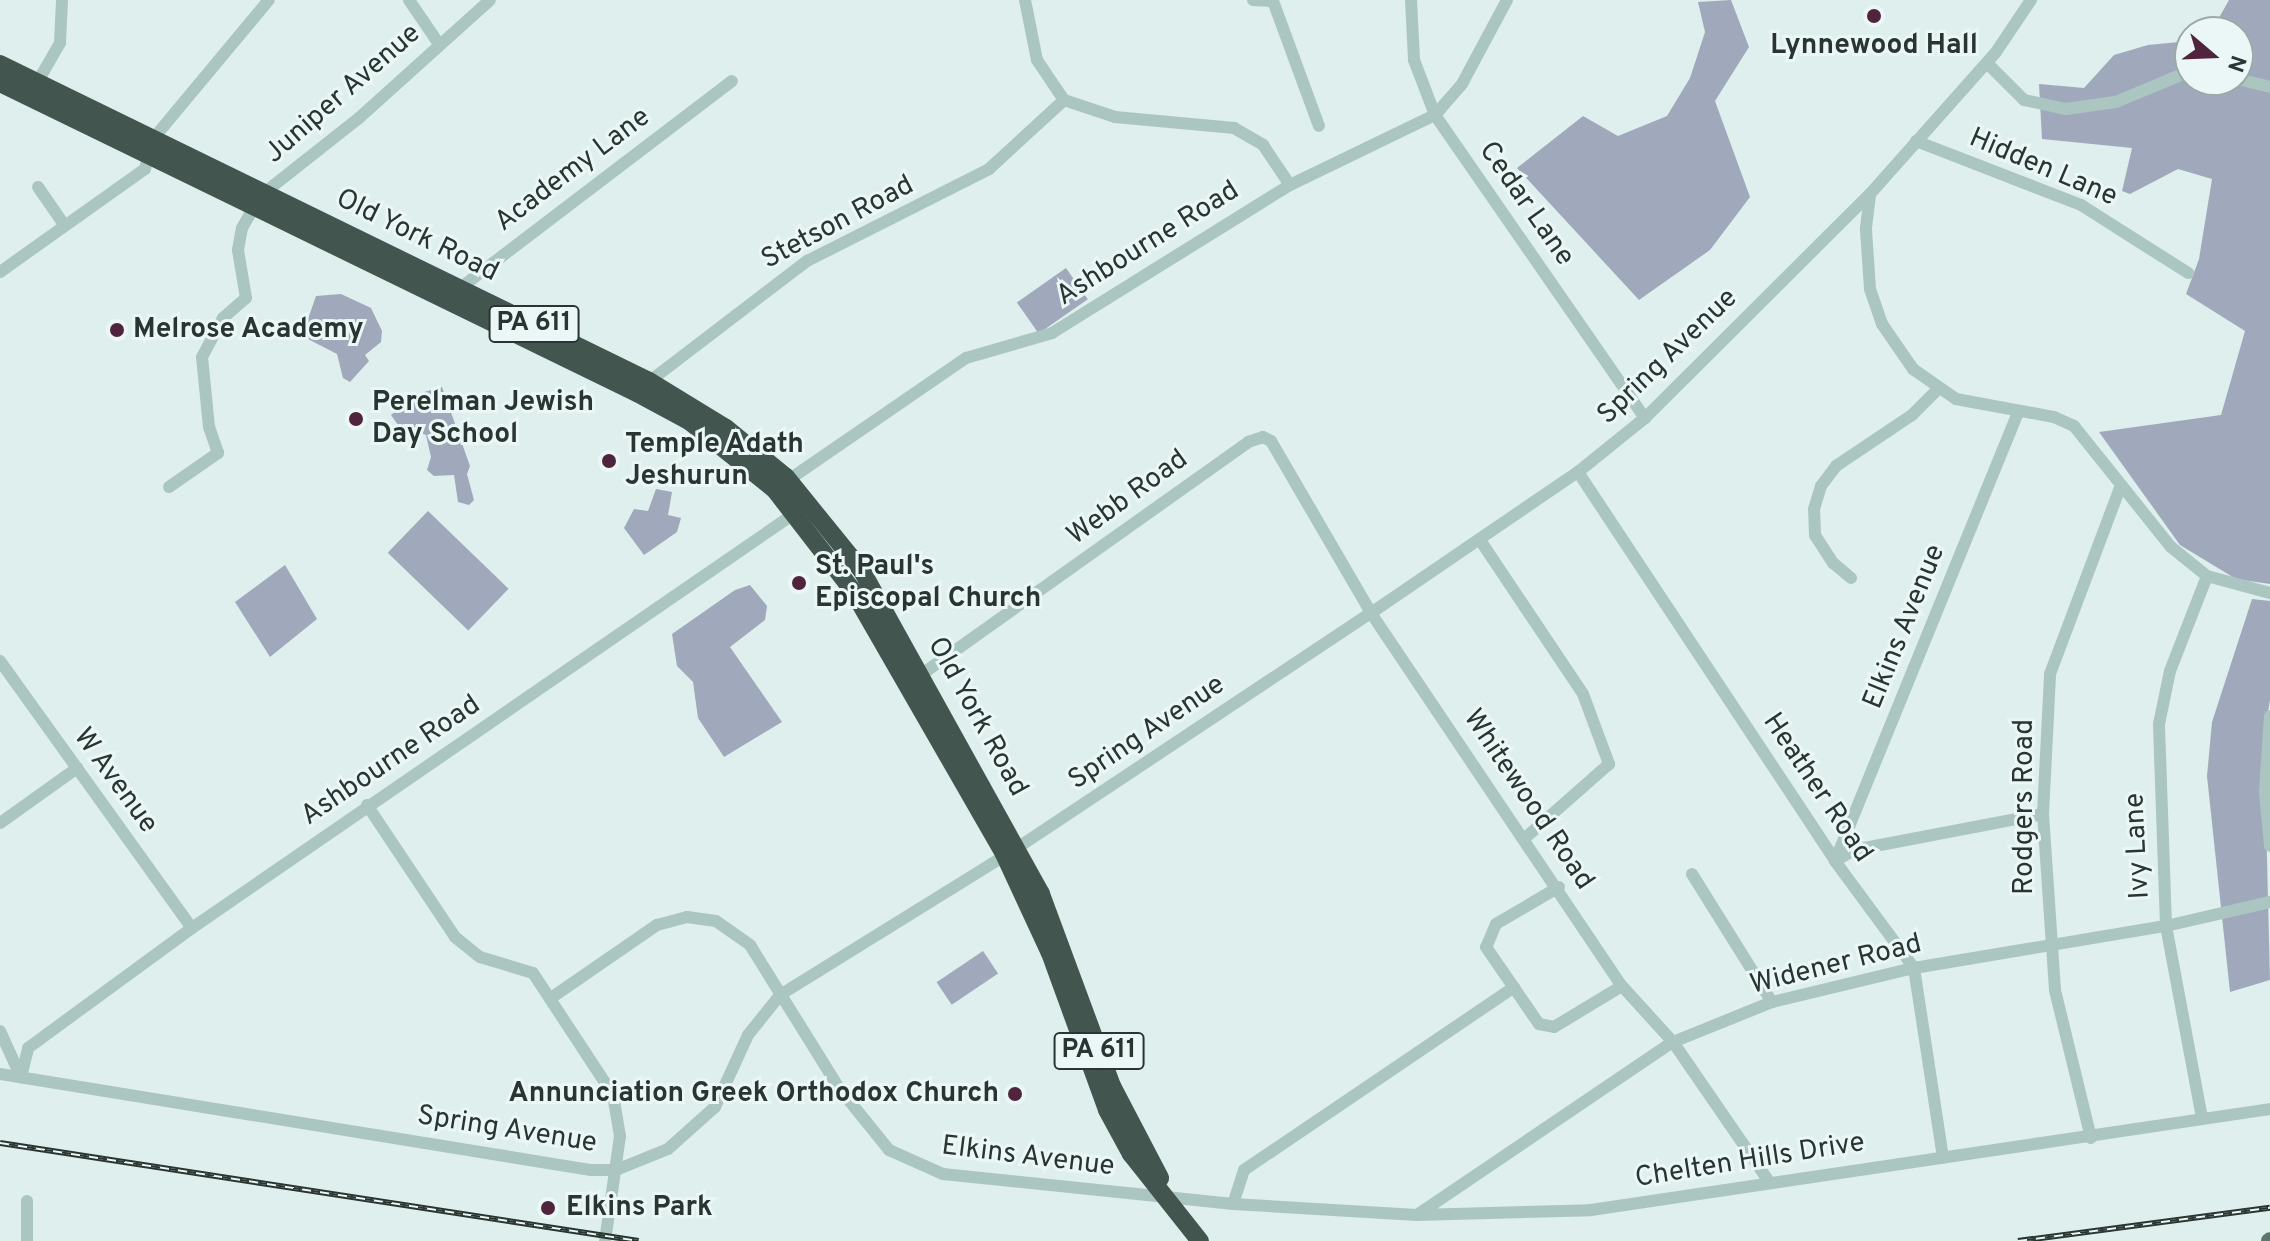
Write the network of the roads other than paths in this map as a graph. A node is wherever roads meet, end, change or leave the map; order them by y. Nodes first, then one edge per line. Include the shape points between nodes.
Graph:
1 (62, 0) edge
2 (269, 0) edge
3 (409, 0) edge
4 (490, 0) edge
5 (1025, 0) edge
6 (1253, 0) edge
7 (1411, 0) edge
8 (1507, 0) edge
9 (2031, 0) edge
10 (439, 44) junction
11 (1987, 63) junction
12 (0, 64) edge
13 (2174, 78) edge
14 (732, 81) dead end
15 (0, 83) edge
16 (37, 83) junction
17 (1064, 100) junction
18 (1435, 115) junction
19 (1319, 126) dead end
20 (1916, 141) junction
21 (153, 148) junction
22 (1290, 185) junction
23 (38, 187) dead end
24 (1870, 194) junction
25 (259, 200) junction
26 (65, 226) junction
27 (0, 272) edge
28 (2188, 273) dead end
29 (460, 288) junction
30 (446, 301) junction
31 (643, 387) junction
32 (1937, 390) junction
33 (2019, 411) junction
34 (1645, 418) junction
35 (1263, 437) joint
36 (1578, 472) junction
37 (782, 485) junction
38 (2121, 485) junction
39 (169, 487) dead end
40 (802, 508) junction
41 (1480, 540) junction
42 (2207, 576) junction
43 (1851, 578) dead end
44 (2270, 593) edge
45 (1371, 613) junction
46 (3, 670) edge
47 (923, 675) junction
48 (906, 684) junction
49 (2270, 716) edge
50 (77, 768) junction
51 (367, 805) junction
52 (2043, 814) junction
53 (0, 823) edge
54 (1525, 838) junction
55 (2270, 846) edge
56 (1010, 851) junction
57 (1835, 861) junction
58 (1692, 874) dead end
59 (1559, 887) junction
60 (2270, 902) edge
61 (2166, 926) junction
62 (192, 928) junction
63 (2049, 946) junction
64 (1914, 968) junction
65 (1622, 986) junction
66 (1514, 987) junction
67 (780, 995) junction
68 (551, 998) junction
69 (1772, 1002) junction
70 (0, 1031) edge
71 (1673, 1042) junction
72 (0, 1074) edge
73 (21, 1077) junction
74 (2270, 1109) edge
75 (2202, 1118) junction
76 (2091, 1138) junction
77 (1943, 1158) junction
78 (616, 1170) junction
79 (1768, 1180) junction
80 (27, 1201) dead end
81 (1172, 1201) junction
82 (1233, 1204) junction
83 (1417, 1215) junction
84 (27, 1241) edge
85 (605, 1241) edge
86 (1200, 1241) edge

1 - 16 street via 60,43
2 - 21 street
3 - 10 street
4 - 10 street, Juniper Avenue
5 - 17 street via 1037,60
6 - 19 street via 1273,1
7 - 18 street, Cedar Lane via 1414,60
8 - 18 street, Ashbourne Road via 1462,84
9 - 11 street, Spring Avenue
10 - 25 street, Juniper Avenue
11 - 13 street via 2024,100 2066,109 2116,102
11 - 20 street, Spring Avenue
12 - 16 highway, Old York Road / PA 611
14 - 29 street, Academy Lane
15 - 21 highway, Old York Road / PA 611
16 - 21 highway, Old York Road / PA 611
17 - 22 street via 1115,117 1234,128 1263,145
17 - 31 street, Stetson Road via 989,169 807,261
18 - 22 street, Ashbourne Road
18 - 34 street, Cedar Lane
20 - 24 street, Spring Avenue
20 - 28 street, Hidden Lane via 2081,205
21 - 25 highway, Old York Road / PA 611
21 - 26 street via 145,169
22 - 37 street, Ashbourne Road via 1052,333 966,358
23 - 26 street
24 - 32 street via 1866,262 1877,312 1899,352
24 - 34 street, Spring Avenue
25 - 29 highway, Old York Road / PA 611
25 - 30 highway, Old York Road / PA 611
25 - 39 street, Juniper Avenue via 242,228 238,250 246,298 223,318 202,357 209,427 218,453
26 - 27 street
29 - 30 street, Academy Lane
29 - 31 highway, Old York Road / PA 611
30 - 31 highway, Old York Road / PA 611
31 - 37 highway, Old York Road / PA 611
32 - 33 street via 1956,399
32 - 43 street via 1912,415 1836,466 1821,486 1814,509 1815,535 1833,563
33 - 38 street via 2054,417 2080,430
33 - 57 street, Elkins Avenue
34 - 36 street, Spring Avenue
35 - 45 street, Whitewood Road via 1277,448
35 - 47 street, Webb Road via 1248,442
36 - 41 street, Spring Avenue
36 - 57 street, Heather Road
37 - 40 highway, Old York Road / PA 611
38 - 42 street via 2171,547
38 - 52 street, Rodgers Road via 2050,674
40 - 47 highway, Old York Road / PA 611 via 862,571
40 - 48 highway, Old York Road / PA 611
40 - 51 street, Ashbourne Road
41 - 45 street, Spring Avenue
41 - 54 street via 1583,694 1609,764
42 - 44 street
42 - 61 street, Ivy Lane via 2161,706 2158,802
45 - 54 street, Whitewood Road
45 - 56 street, Spring Avenue
46 - 50 street, W Avenue
47 - 48 street, Webb Road
47 - 56 highway, Old York Road / PA 611
48 - 56 highway, Old York Road / PA 611
49 - 55 street via 2265,792
50 - 53 street
50 - 62 street, W Avenue
51 - 62 street, Ashbourne Road
51 - 68 street via 455,937 480,957 533,973
52 - 57 street via 1854,850
52 - 63 street, Rodgers Road
54 - 59 street, Whitewood Road
56 - 67 street, Spring Avenue
56 - 81 highway, Old York Road / PA 611 via 1107,1110 1131,1154
57 - 64 street, Heather Road
58 - 69 street
59 - 65 street, Whitewood Road
59 - 66 street via 1496,924 1486,947
60 - 61 street, Widener Road
61 - 63 street, Widener Road
61 - 75 street, Ivy Lane
62 - 73 street, Ashbourne Road via 28,1048
63 - 64 street, Widener Road
63 - 76 street, Rodgers Road
64 - 69 street, Widener Road
64 - 77 street, Heather Road
65 - 66 street via 1554,1027 1539,1024
65 - 71 street, Whitewood Road
66 - 82 street via 1244,1170
67 - 68 street, Elkins Avenue via 740,934 716,921 687,917 657,925
67 - 78 street, Spring Avenue via 748,1035 715,1107 702,1123 668,1149
67 - 81 street, Elkins Avenue via 861,1121 889,1150 917,1165 943,1174
68 - 78 street via 613,1095 620,1136
69 - 71 street, Widener Road
70 - 73 street
71 - 79 street, Whitewood Road
71 - 83 street, Widener Road
72 - 73 street, Spring Avenue
73 - 78 street, Spring Avenue
74 - 75 street, Chelten Hills Drive
75 - 76 street, Chelten Hills Drive
76 - 77 street, Chelten Hills Drive
77 - 79 street, Chelten Hills Drive
78 - 85 street
79 - 83 street, Chelten Hills Drive via 1591,1210
80 - 84 street
81 - 82 street, Elkins Avenue
81 - 86 highway, Old York Road / PA 611
82 - 83 street, Chelten Hills Drive

